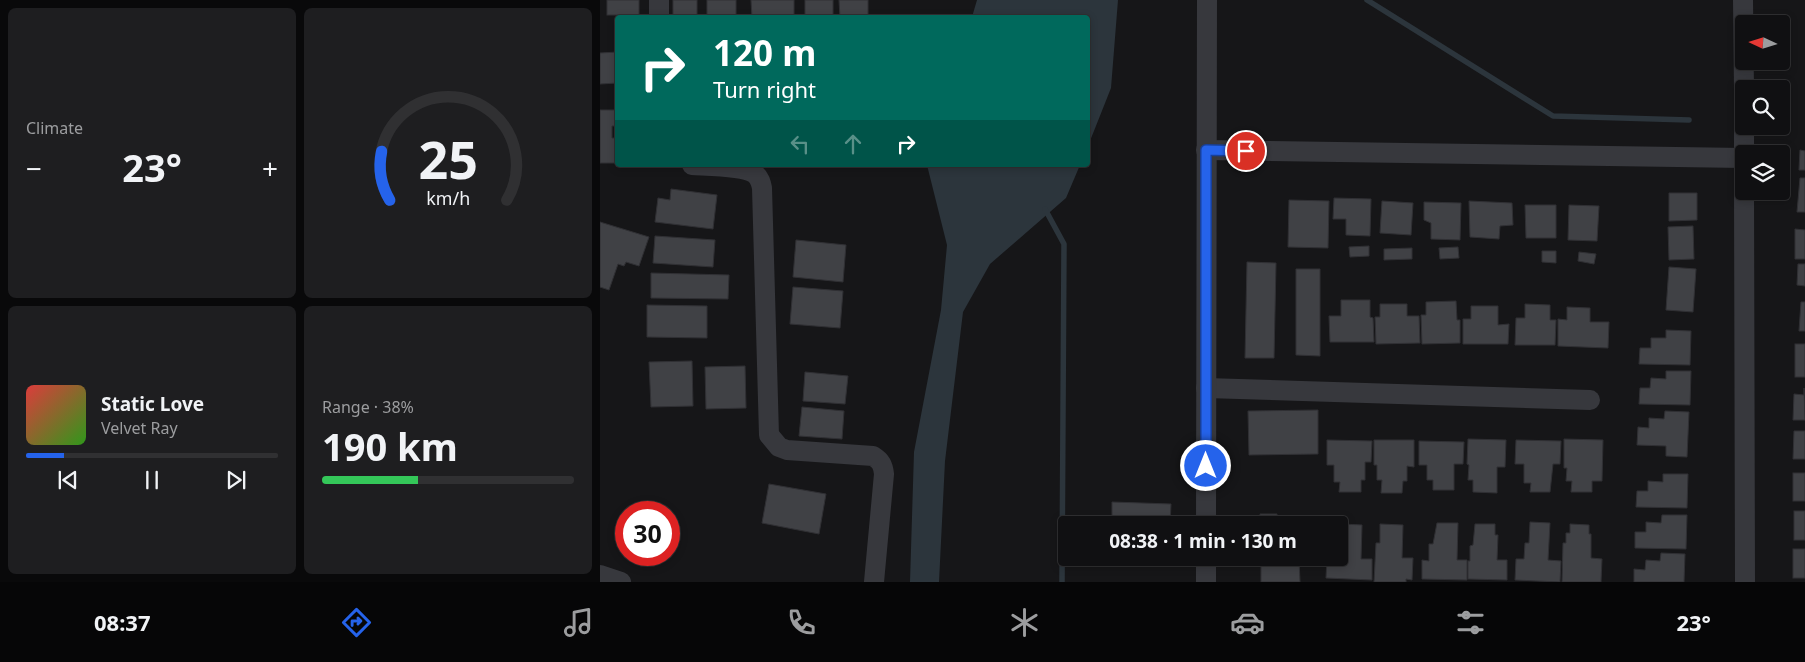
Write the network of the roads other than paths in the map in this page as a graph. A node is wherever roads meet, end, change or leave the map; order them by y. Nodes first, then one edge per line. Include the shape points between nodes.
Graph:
1 (659, 0) edge
2 (1206, 0) edge
3 (1744, 0) edge
4 (659, 15) edge
5 (1744, 80) edge
6 (1206, 150) junction
7 (1735, 158) edge
8 (714, 167) edge
9 (1744, 200) edge
10 (1206, 388) junction
11 (1590, 400) dead end
12 (1206, 516) edge
13 (1206, 566) edge
14 (600, 575) edge
15 (621, 582) edge
16 (874, 582) edge
17 (1206, 582) edge
18 (1745, 582) edge

1 - 4 street
2 - 6 street
3 - 5 street
6 - 7 street
6 - 10 street
8 - 16 street via 755,173 762,188 769,435 779,447 787,450 873,456 883,465
9 - 18 street
10 - 11 street
10 - 12 street
13 - 17 street
14 - 15 street

